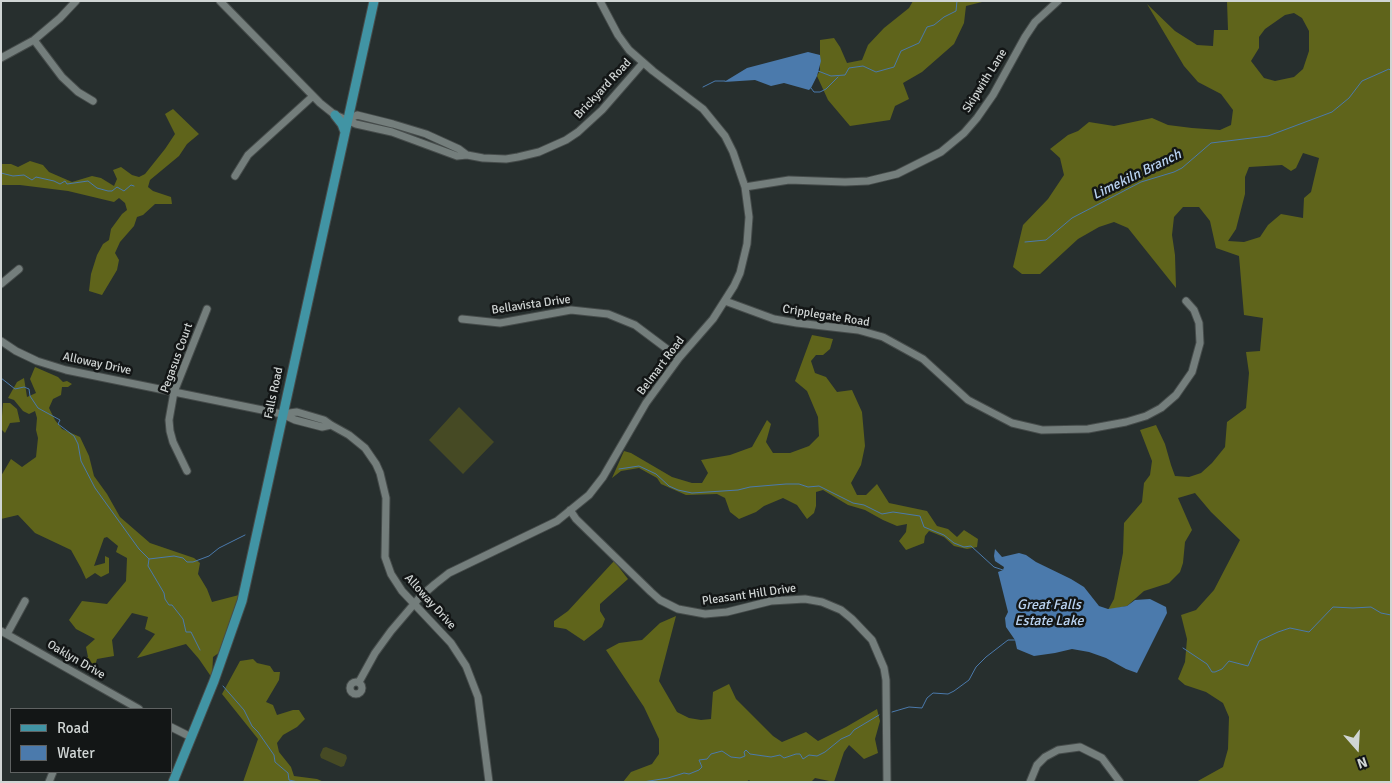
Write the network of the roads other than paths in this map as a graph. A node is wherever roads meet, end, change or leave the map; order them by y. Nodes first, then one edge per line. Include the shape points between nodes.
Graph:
1 (76, 1) edge
2 (220, 1) edge
3 (374, 1) edge
4 (600, 1) edge
5 (1058, 1) edge
6 (34, 40) junction
7 (1, 58) edge
8 (643, 63) junction
9 (313, 96) junction
10 (93, 101) dead end
11 (336, 115) junction
12 (348, 120) junction
13 (345, 133) junction
14 (235, 176) dead end
15 (745, 187) junction
16 (19, 269) dead end
17 (1, 284) edge
18 (725, 301) junction
19 (1186, 301) dead end
20 (207, 309) dead end
21 (462, 319) dead end
22 (1, 341) edge
23 (679, 358) junction
24 (174, 392) junction
25 (282, 414) junction
26 (187, 471) dead end
27 (570, 510) junction
28 (25, 601) dead end
29 (414, 604) junction
30 (4, 632) edge
31 (359, 682) dead end
32 (138, 708) edge
33 (172, 728) edge
34 (191, 738) junction
35 (173, 782) edge
36 (489, 782) edge
37 (887, 782) edge
38 (1030, 782) edge
39 (1120, 782) edge

1 - 6 street
2 - 9 street, Brickyard Road
3 - 12 main road, Falls Road
4 - 8 street, Belmart Road via 618,35
5 - 15 street, Skipwith Lane via 1035,22 977,118 941,152 897,174 868,181 789,180
6 - 7 street
6 - 10 street via 62,77
8 - 12 street, Brickyard Road via 578,132 539,152 518,157 466,155 460,149 426,134 394,124 357,115
8 - 15 street, Belmart Road via 691,98 714,121 733,152
9 - 11 street, Brickyard Road
9 - 14 street via 248,155
11 - 12 street, Brickyard Road
11 - 13 main road
12 - 13 main road, Falls Road
13 - 25 main road, Falls Road
15 - 18 street, Belmart Road via 749,217 747,244 740,273
16 - 17 street
18 - 19 street, Cripplegate Road via 774,319 858,330 883,337 923,359 968,400 1012,423 1042,430 1088,429 1126,422 1161,408 1176,395 1192,372 1200,343 1199,323
18 - 23 street, Belmart Road
20 - 24 street, Pegasus Court
21 - 23 street, Bellavista Drive via 500,323 571,310 608,314 635,325
22 - 24 street, Alloway Drive via 36,361 66,370
23 - 27 street, Belmart Road via 646,403 603,477
24 - 25 street, Alloway Drive
24 - 26 street, Pegasus Court via 170,431
25 - 29 street, Alloway Drive via 297,412 324,420 365,448 380,473 386,498 385,557 397,584
25 - 34 main road, Falls Road via 242,601
27 - 29 street, Belmart Road via 543,529 450,573
27 - 37 street, Pleasant Hill Drive via 651,592 678,609 706,614 805,598 822,602 852,618 872,640 884,668
28 - 30 street
29 - 31 street, Belmart Road via 374,653
29 - 36 street, Alloway Drive via 451,643 468,670 478,698
30 - 32 street, Oaklyn Drive
33 - 34 street
34 - 35 main road, Falls Road
38 - 39 street via 1045,757 1058,750 1080,747 1102,758

